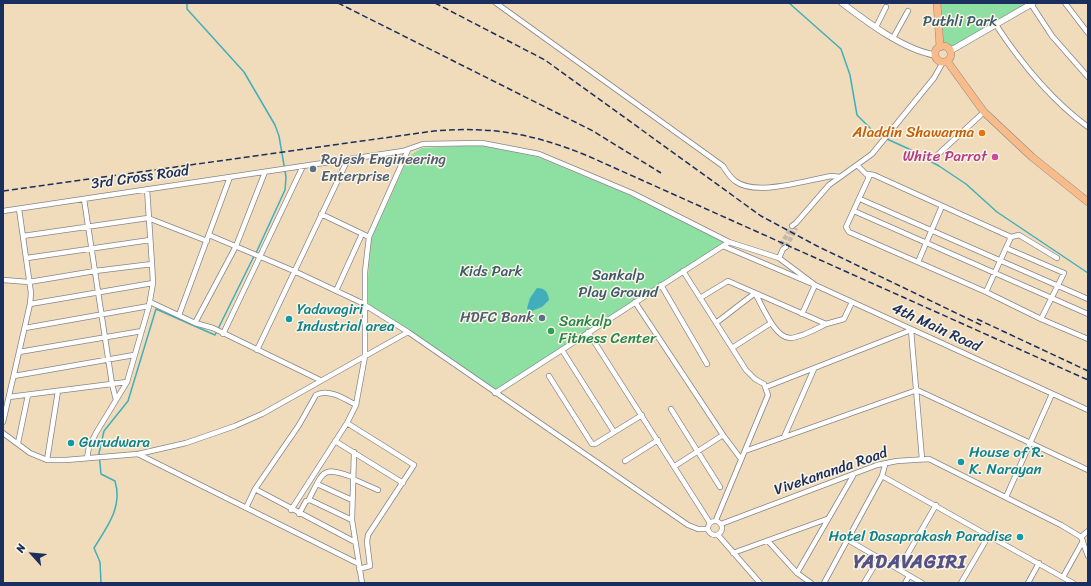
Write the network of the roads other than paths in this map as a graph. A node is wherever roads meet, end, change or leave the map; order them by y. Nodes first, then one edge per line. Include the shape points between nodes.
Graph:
1 (496, 3) edge
2 (842, 3) edge
3 (937, 3) edge
4 (1065, 3) edge
5 (1032, 4) edge
6 (886, 7) dead end
7 (908, 12) dead end
8 (996, 24) junction
9 (876, 27) junction
10 (1088, 33) edge
11 (893, 38) junction
12 (940, 47) junction
13 (950, 51) junction
14 (935, 55) junction
15 (945, 62) junction
16 (1088, 77) edge
17 (984, 112) junction
18 (1088, 127) edge
19 (408, 150) junction
20 (348, 159) junction
21 (933, 159) dead end
22 (303, 166) junction
23 (858, 166) junction
24 (265, 172) junction
25 (868, 174) junction
26 (230, 177) junction
27 (840, 177) junction
28 (147, 189) junction
29 (860, 198) junction
30 (84, 199) junction
31 (1088, 201) edge
32 (942, 206) junction
33 (19, 209) junction
34 (3, 211) edge
35 (854, 211) junction
36 (322, 214) junction
37 (148, 218) junction
38 (88, 226) junction
39 (795, 226) tunnel mouth
40 (932, 229) junction
41 (362, 234) junction
42 (23, 236) junction
43 (369, 237) junction
44 (1011, 237) junction
45 (208, 238) junction
46 (150, 240) junction
47 (729, 242) junction
48 (927, 242) junction
49 (236, 246) junction
50 (723, 246) junction
51 (783, 247) tunnel mouth
52 (92, 248) junction
53 (1006, 248) junction
54 (259, 256) junction
55 (27, 258) junction
56 (779, 258) junction
57 (1057, 258) dead end
58 (1001, 261) junction
59 (918, 262) junction
60 (152, 264) junction
61 (95, 271) junction
62 (294, 271) junction
63 (683, 271) junction
64 (995, 274) junction
65 (3, 280) edge
66 (29, 282) junction
67 (153, 283) junction
68 (661, 285) junction
69 (815, 285) junction
70 (1058, 286) junction
71 (336, 291) junction
72 (98, 292) junction
73 (986, 292) junction
74 (755, 294) junction
75 (700, 298) junction
76 (1052, 298) junction
77 (1088, 299) edge
78 (635, 302) junction
79 (852, 302) junction
80 (30, 304) junction
81 (150, 304) junction
82 (364, 305) junction
83 (102, 314) junction
84 (802, 314) junction
85 (1088, 314) edge
86 (179, 315) junction
87 (1041, 319) junction
88 (195, 323) junction
89 (716, 323) junction
90 (771, 323) junction
91 (826, 324) junction
92 (25, 328) junction
93 (911, 330) junction
94 (142, 331) junction
95 (408, 332) junction
96 (588, 332) junction
97 (222, 333) junction
98 (105, 337) junction
99 (1088, 339) edge
100 (732, 348) junction
101 (256, 350) junction
102 (562, 350) junction
103 (19, 352) junction
104 (134, 356) junction
105 (365, 356) junction
106 (109, 360) junction
107 (708, 364) dead end
108 (814, 368) junction
109 (14, 376) junction
110 (549, 376) dead end
111 (320, 380) junction
112 (127, 382) junction
113 (112, 384) junction
114 (313, 384) junction
115 (766, 387) junction
116 (917, 390) junction
117 (58, 391) junction
118 (318, 393) junction
119 (496, 393) junction
120 (1052, 394) junction
121 (28, 395) junction
122 (9, 397) junction
123 (116, 400) junction
124 (356, 404) junction
125 (671, 409) dead end
126 (1088, 410) edge
127 (642, 415) junction
128 (3, 422) edge
129 (347, 423) junction
130 (614, 432) junction
131 (3, 433) edge
132 (723, 435) junction
133 (784, 437) junction
134 (658, 440) junction
135 (335, 441) junction
136 (18, 443) junction
137 (1031, 444) junction
138 (697, 451) junction
139 (745, 451) junction
140 (354, 452) junction
141 (138, 454) junction
142 (87, 458) junction
143 (741, 459) junction
144 (922, 459) junction
145 (47, 460) junction
146 (625, 461) dead end
147 (885, 464) junction
148 (675, 466) junction
149 (1088, 470) edge
150 (853, 476) junction
151 (882, 476) junction
152 (353, 478) junction
153 (403, 483) junction
154 (317, 484) junction
155 (720, 487) dead end
156 (255, 489) junction
157 (378, 490) dead end
158 (1006, 497) junction
159 (309, 500) junction
160 (352, 500) junction
161 (936, 505) junction
162 (246, 508) junction
163 (291, 510) junction
164 (299, 514) junction
165 (827, 519) junction
166 (352, 520) junction
167 (716, 520) junction
168 (710, 522) junction
169 (721, 524) junction
170 (708, 529) junction
171 (1088, 531) edge
172 (718, 535) junction
173 (989, 535) junction
174 (1082, 539) junction
175 (848, 540) junction
176 (768, 541) junction
177 (355, 542) junction
178 (733, 553) junction
179 (1088, 556) edge
180 (879, 558) junction
181 (1039, 563) junction
182 (359, 566) junction
183 (899, 569) junction
184 (797, 572) junction
185 (909, 576) junction
186 (1063, 577) junction
187 (362, 583) edge
188 (760, 583) edge
189 (810, 583) edge
190 (824, 583) edge
191 (864, 583) edge
192 (905, 583) edge
193 (922, 583) edge
194 (960, 583) edge
195 (1028, 583) edge
196 (1073, 583) edge

1 - 27 street via 723,166 740,184 753,189 832,176
2 - 9 street
3 - 12 main road
4 - 10 street
5 - 8 street
5 - 16 street via 1052,36
6 - 9 street
7 - 11 street
8 - 13 street
8 - 18 street via 1050,94 1072,116
9 - 11 street
11 - 14 street via 925,54
12 - 13 main road
12 - 14 main road
13 - 15 main road via 950,57
14 - 15 main road via 937,59
15 - 17 main road
15 - 23 street via 868,159
17 - 21 street
17 - 31 main road via 1032,157
19 - 20 street, 3rd Cross Road
19 - 43 street
19 - 47 street, 4th Main Road via 423,144 482,143 539,154 632,193
20 - 22 street, 3rd Cross Road
20 - 36 street
22 - 24 street, 3rd Cross Road
22 - 54 street
23 - 25 street
23 - 27 street
24 - 26 street, 3rd Cross Road
24 - 49 street
25 - 29 street via 868,181
25 - 32 street
26 - 28 street, 3rd Cross Road
26 - 45 street
27 - 39 street via 818,196
28 - 30 street, 3rd Cross Road
28 - 37 street
29 - 35 street
29 - 40 street
30 - 33 street, 3rd Cross Road
30 - 38 street
32 - 40 street
32 - 44 street
33 - 34 street, 3rd Cross Road
33 - 42 street
35 - 48 street
35 - 59 street via 846,227 849,232
36 - 41 street
36 - 62 street
37 - 38 street
37 - 45 street
37 - 46 street
38 - 42 street
38 - 52 street
40 - 48 street
40 - 58 street
41 - 43 street
41 - 71 street
42 - 55 street
43 - 82 street via 364,272
44 - 53 street
44 - 57 street via 1019,235
45 - 49 street
45 - 86 street
46 - 52 street
46 - 60 street
47 - 50 street
47 - 56 street, 4th Main Road
48 - 59 street
48 - 64 street
49 - 54 street
49 - 88 street
50 - 63 street
50 - 69 street
51 - 56 street
52 - 55 street
52 - 61 street
53 - 58 street
53 - 70 street via 1064,273
54 - 62 street
54 - 97 street
55 - 66 street
56 - 69 street, 4th Main Road
58 - 64 street
58 - 70 street
59 - 73 street
60 - 61 street
60 - 67 street
61 - 66 street
61 - 72 street
62 - 71 street
62 - 101 street
63 - 68 street
63 - 75 street
64 - 73 street
64 - 76 street
65 - 66 street
66 - 80 street
67 - 72 street
67 - 81 street
68 - 78 street
68 - 107 street
69 - 79 street, 4th Main Road
69 - 84 street
70 - 76 street
70 - 77 street
71 - 82 street
72 - 80 street
72 - 83 street
73 - 87 street
74 - 75 street via 728,281
74 - 84 street
74 - 89 street
74 - 90 street
75 - 89 street
76 - 85 street
76 - 87 street
78 - 96 street
78 - 132 street
79 - 91 street via 844,319
79 - 93 street, 4th Main Road
80 - 92 street
81 - 83 street
81 - 86 street
81 - 94 street
82 - 95 street
82 - 105 street
83 - 92 street
83 - 98 street
84 - 91 street
86 - 88 street
87 - 99 street
88 - 97 street
89 - 100 street
90 - 91 street via 789,338
90 - 100 street
92 - 103 street
93 - 108 street
93 - 116 street
93 - 120 street, 4th Main Road
94 - 98 street
94 - 104 street
95 - 105 street
95 - 119 street
96 - 102 street
96 - 127 street
97 - 101 street
98 - 103 street
98 - 106 street
100 - 115 street via 746,370
101 - 111 street
102 - 119 street
102 - 130 street
103 - 109 street
104 - 106 street
104 - 112 street
105 - 111 street
105 - 124 street
106 - 109 street
106 - 113 street
108 - 115 street
108 - 133 street
109 - 122 street
110 - 130 street via 592,444
111 - 114 street
112 - 113 street
112 - 123 street
113 - 117 street
113 - 123 street
114 - 118 street
114 - 141 street via 262,414 235,426 186,443
115 - 139 street via 767,401
116 - 133 street
116 - 137 street
116 - 144 street
117 - 121 street
117 - 145 street
118 - 124 street via 326,392
118 - 156 street
119 - 170 street via 688,525
120 - 126 street, 4th Main Road
120 - 137 street
121 - 122 street
121 - 136 street
122 - 128 street
123 - 142 street via 96,433
124 - 129 street
125 - 138 street
127 - 130 street
127 - 134 street
129 - 135 street
129 - 153 street via 414,465
131 - 136 street
132 - 138 street
132 - 143 street
133 - 139 street
134 - 146 street
134 - 148 street
135 - 140 street
135 - 163 street
136 - 145 street via 30,453
137 - 149 street
137 - 158 street
138 - 148 street
138 - 155 street
139 - 143 street
140 - 152 street
140 - 153 street
141 - 142 street
141 - 162 street
142 - 145 street
143 - 167 street
144 - 147 street, Vivekananda Road
144 - 158 street, Vivekananda Road via 929,459
147 - 150 street, Vivekananda Road
147 - 151 street
148 - 168 street
150 - 165 street
150 - 169 street, Vivekananda Road
151 - 161 street
151 - 175 street
152 - 154 street via 330,471 323,475
152 - 157 street
152 - 160 street
153 - 182 street via 368,535 366,542 370,566
154 - 159 street
154 - 160 street
156 - 162 street
156 - 163 street
158 - 174 street, Vivekananda Road via 1061,525
159 - 164 street
159 - 166 street
160 - 166 street
161 - 173 street
161 - 183 street
162 - 182 street
163 - 164 street
164 - 177 street
165 - 176 street
165 - 184 street
166 - 177 street
167 - 168 street
167 - 169 street
168 - 170 street
169 - 172 street via 722,530
170 - 172 street via 711,534
171 - 174 street
172 - 178 street
173 - 181 street
173 - 194 street
174 - 179 street
174 - 186 street
175 - 180 street
175 - 190 street
176 - 178 street
176 - 184 street
177 - 182 street
178 - 188 street
180 - 183 street
180 - 191 street
181 - 186 street
181 - 195 street
182 - 187 street
183 - 185 street
184 - 189 street
185 - 192 street
185 - 193 street
186 - 196 street

